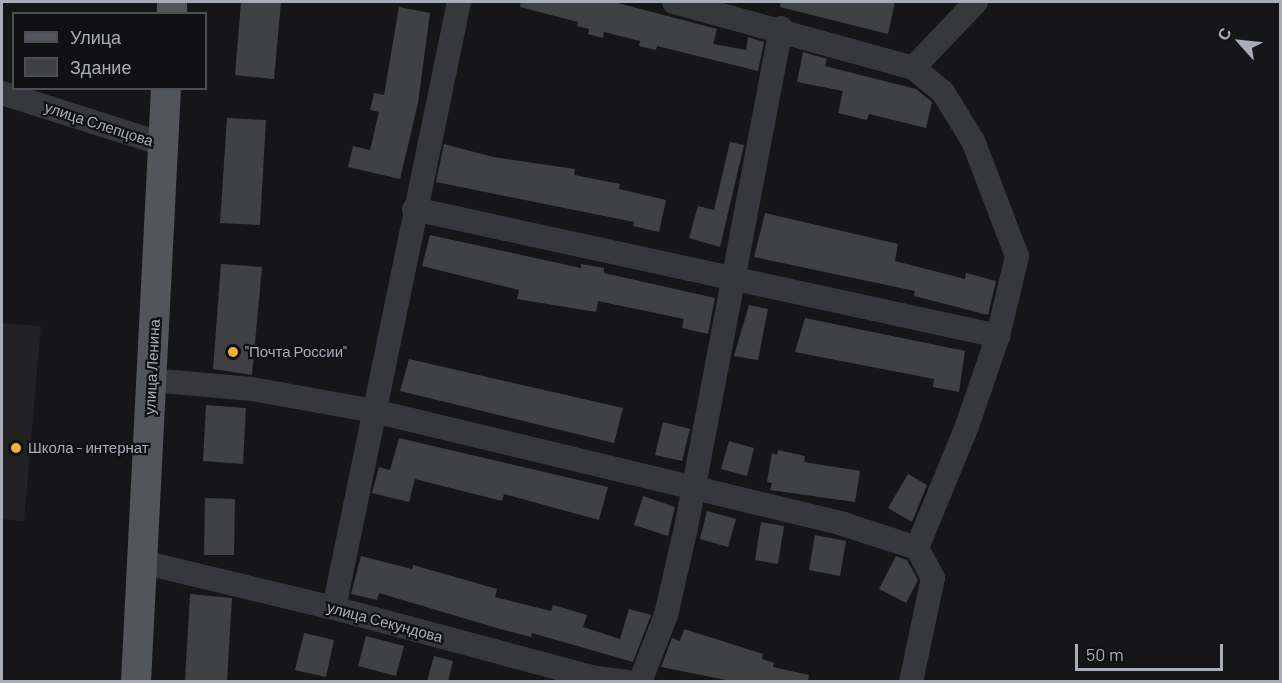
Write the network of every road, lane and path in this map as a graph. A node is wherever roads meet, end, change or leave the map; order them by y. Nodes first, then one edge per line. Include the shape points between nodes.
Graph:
1 (459, 2) edge
2 (674, 2) edge
3 (976, 2) edge
4 (781, 28) junction
5 (913, 68) junction
6 (166, 90) edge
7 (2, 93) edge
8 (163, 144) junction
9 (414, 209) junction
10 (733, 276) junction
11 (998, 336) junction
12 (151, 380) junction
13 (374, 411) junction
14 (691, 487) junction
15 (917, 548) junction
16 (142, 562) junction
17 (334, 608) junction
18 (136, 681) edge
19 (628, 681) edge
20 (640, 681) edge
21 (911, 681) edge

1 - 9 street
2 - 4 street
3 - 5 street
4 - 5 street
4 - 10 street
5 - 11 street via 943,92 973,141 1017,256
6 - 8 main road, улица Ленина
7 - 8 street, улица Слепцова
8 - 12 main road, улица Ленина
9 - 10 street
9 - 13 street
10 - 11 street
10 - 14 street
11 - 15 street via 967,426
12 - 13 street via 252,389
12 - 16 main road, улица Ленина
13 - 14 street
13 - 17 street
14 - 15 street via 843,524
14 - 20 street via 666,615
15 - 21 street via 933,578
16 - 17 street, улица Секундова
16 - 18 main road, улица Ленина
17 - 19 street, улица Секундова via 596,678

